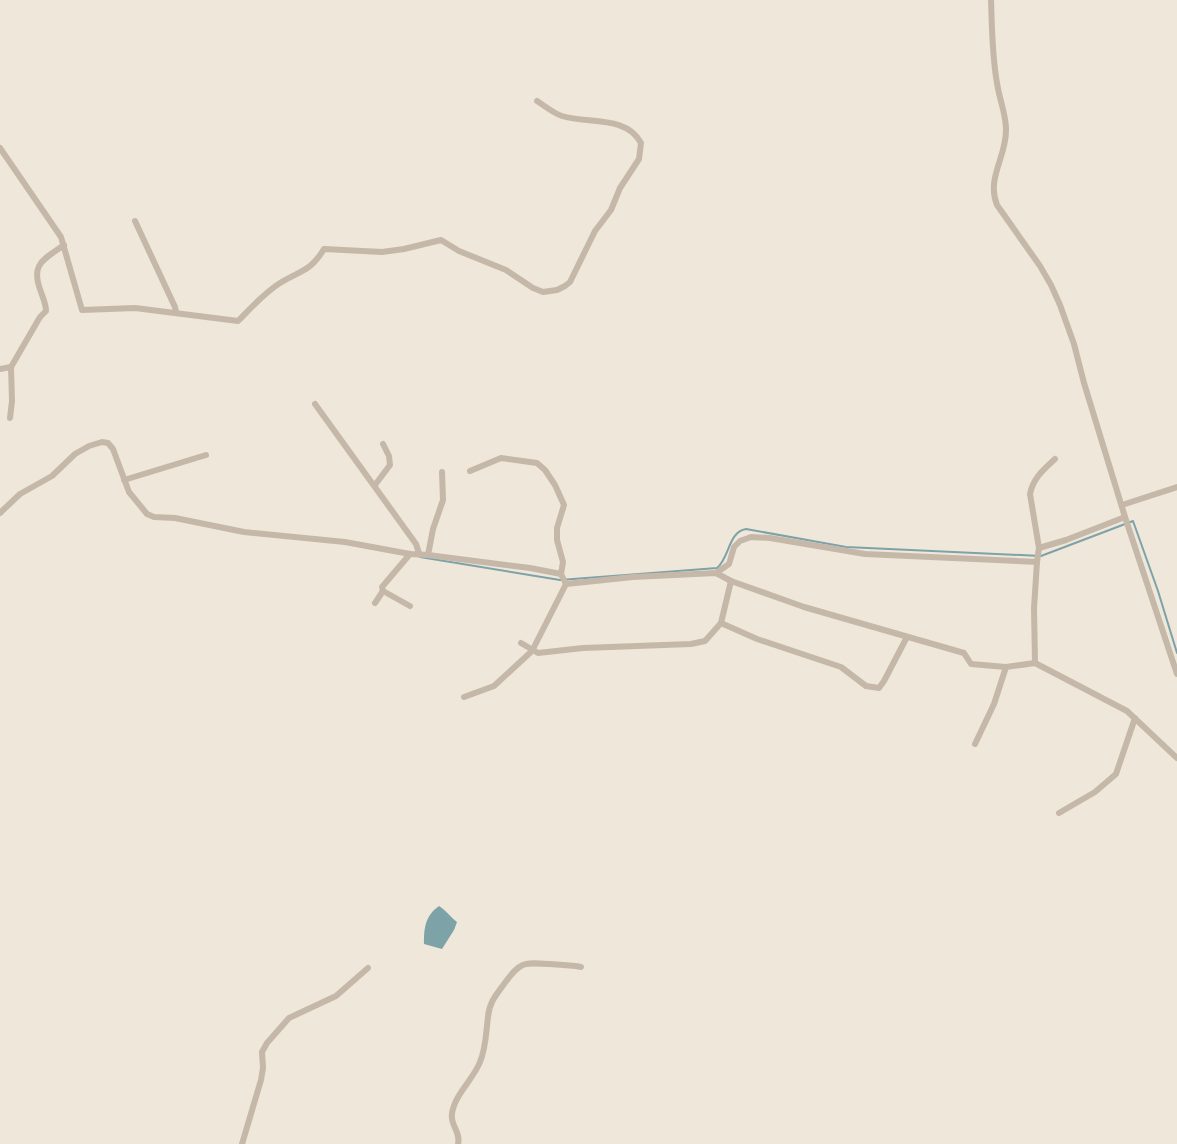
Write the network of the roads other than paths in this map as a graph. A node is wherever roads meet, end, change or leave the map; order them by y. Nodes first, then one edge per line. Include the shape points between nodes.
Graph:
1 (991, 0) edge
2 (537, 101) dead end
3 (0, 148) edge
4 (135, 221) dead end
5 (64, 245) junction
6 (176, 312) junction
7 (11, 367) junction
8 (0, 369) edge
9 (315, 404) dead end
10 (10, 418) dead end
11 (383, 444) dead end
12 (206, 455) dead end
13 (1055, 459) dead end
14 (471, 471) dead end
15 (442, 472) dead end
16 (124, 480) junction
17 (375, 485) junction
18 (1177, 487) edge
19 (1122, 505) junction
20 (0, 513) edge
21 (1127, 521) junction
22 (419, 553) junction
23 (410, 554) junction
24 (428, 555) junction
25 (1038, 555) junction
26 (716, 573) junction
27 (564, 579) junction
28 (731, 581) junction
29 (382, 591) junction
30 (375, 603) dead end
31 (410, 606) dead end
32 (721, 623) junction
33 (907, 637) junction
34 (521, 644) dead end
35 (532, 651) junction
36 (1035, 663) junction
37 (1006, 667) junction
38 (1177, 674) edge
39 (464, 697) dead end
40 (1135, 718) junction
41 (975, 744) dead end
42 (1177, 758) edge
43 (1059, 813) dead end
44 (582, 967) dead end
45 (368, 968) dead end
46 (242, 1144) edge
47 (458, 1144) edge

1 - 19 street via 993,59 1006,131 995,174 994,198 1051,285 1074,344
2 - 6 street via 559,115 615,123 633,132 641,143 639,159 565,286 543,292 441,240 382,252 324,249 316,262 265,294 238,321
3 - 5 street
4 - 6 street
5 - 6 street via 82,310 135,308
5 - 7 street via 45,259 36,272 46,310
7 - 8 street
7 - 10 street
9 - 17 street
11 - 17 street via 390,465
12 - 16 street
13 - 25 street via 1031,486
14 - 27 street via 501,458 537,462 545,470 564,505 557,540
15 - 24 street via 443,500
16 - 20 street via 113,449 108,443 98,442 75,454 52,476 20,494
16 - 23 street via 139,506 154,517
17 - 22 street
18 - 19 street
19 - 21 street
21 - 25 street via 1066,540
21 - 38 street
22 - 23 street
22 - 24 street
23 - 29 street via 385,582
24 - 27 street via 530,568
25 - 26 street via 865,554 751,537 734,547 729,564
25 - 36 street
26 - 27 street
26 - 28 street
27 - 35 street
28 - 32 street
28 - 33 street
29 - 30 street
29 - 31 street
32 - 33 street via 841,667 872,688 879,688 884,681
32 - 35 street via 705,641 691,644
33 - 37 street via 964,653 971,664
34 - 35 street
35 - 39 street via 494,686
36 - 37 street
36 - 40 street
37 - 41 street
40 - 42 street
40 - 43 street via 1116,774
44 - 47 street via 529,962 515,970 495,995 487,1018 482,1059 452,1113 459,1133
45 - 46 street via 336,996 289,1018 267,1043 262,1052 261,1080

